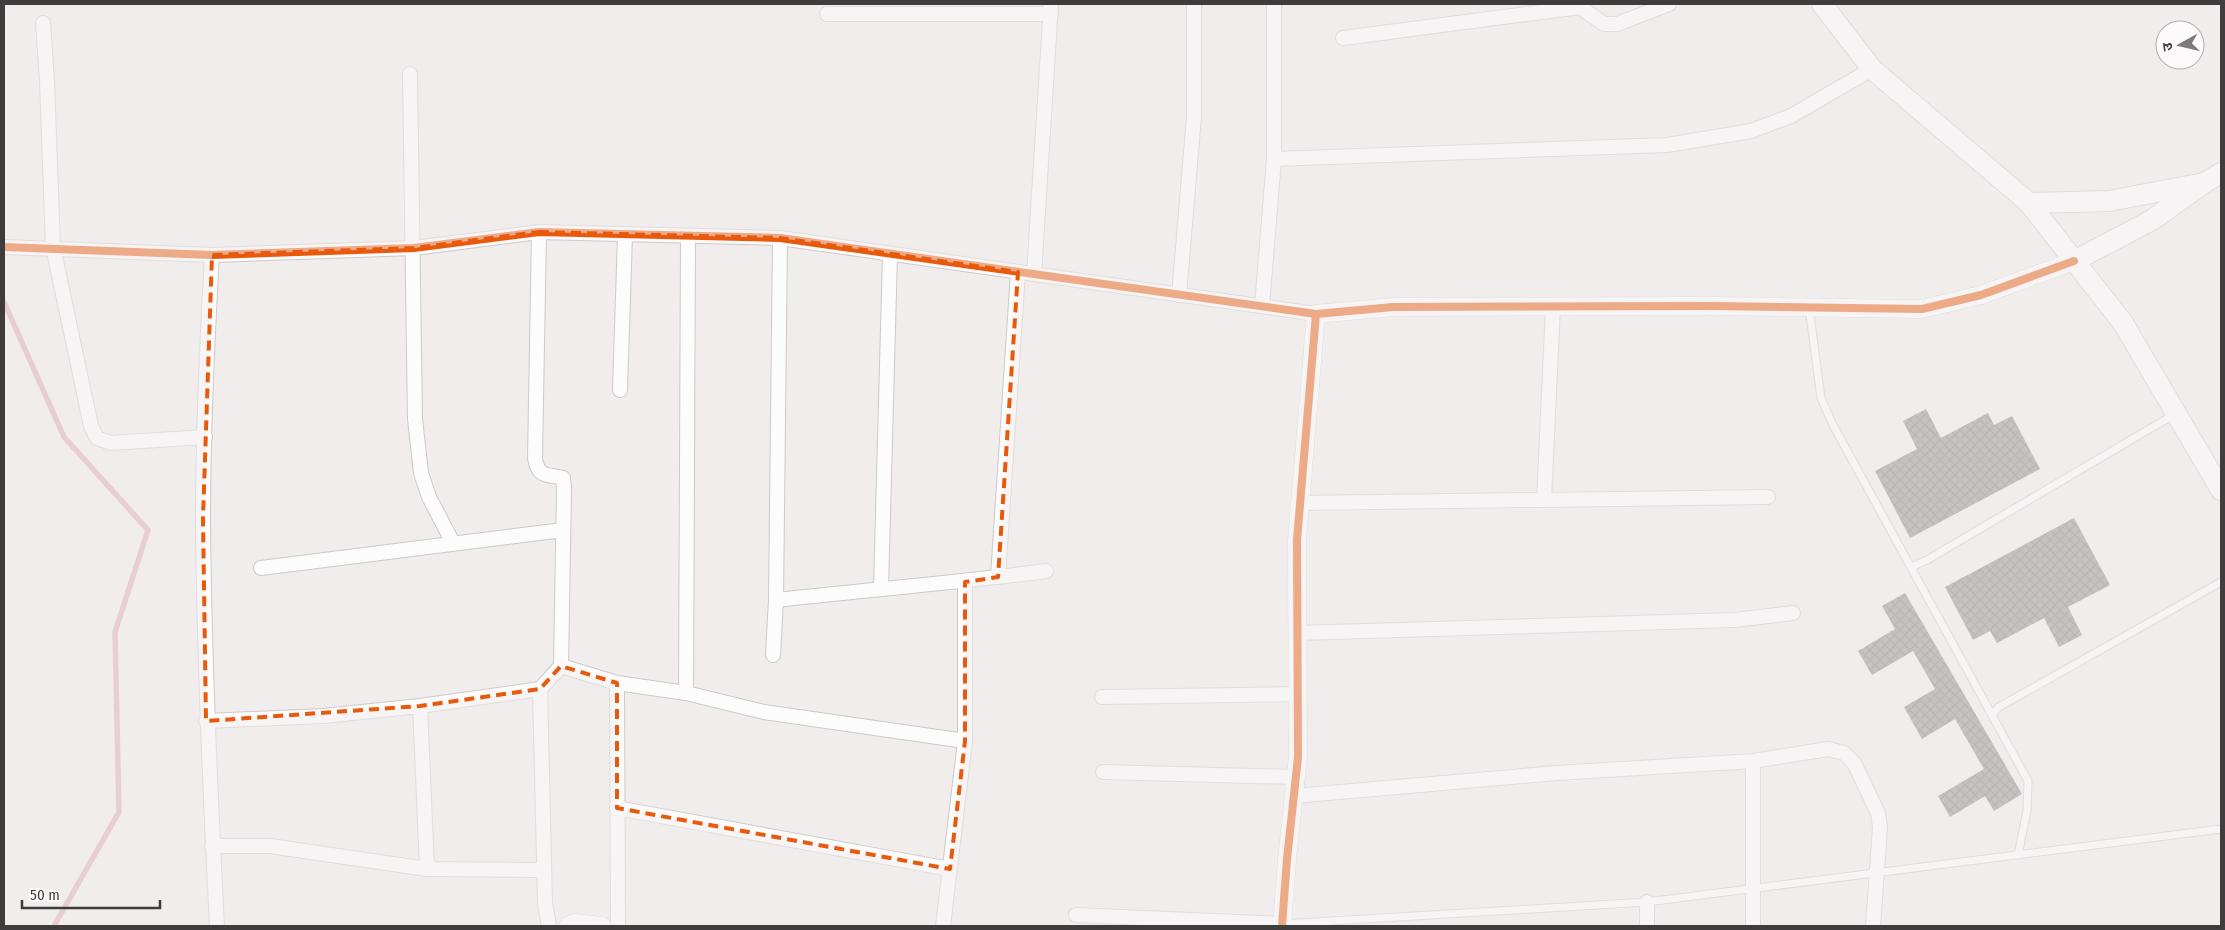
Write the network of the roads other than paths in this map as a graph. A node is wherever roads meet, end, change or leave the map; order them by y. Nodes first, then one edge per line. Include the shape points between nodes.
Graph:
1 (1194, 4) edge
2 (1274, 4) edge
3 (1669, 4) edge
4 (1822, 4) edge
5 (1580, 5) edge
6 (1051, 9) edge
7 (827, 14) dead end
8 (43, 23) dead end
9 (1343, 38) dead end
10 (1872, 69) junction
11 (410, 74) dead end
12 (1274, 159) junction
13 (2216, 178) edge
14 (2029, 203) junction
15 (539, 232) junction
16 (624, 235) junction
17 (688, 236) junction
18 (780, 238) junction
19 (4, 247) edge
20 (53, 247) junction
21 (414, 248) junction
22 (890, 254) junction
23 (212, 255) junction
24 (2074, 260) junction
25 (1018, 272) junction
26 (1034, 274) junction
27 (1179, 295) junction
28 (1262, 306) junction
29 (1553, 306) junction
30 (1808, 307) junction
31 (1316, 314) junction
32 (620, 390) dead end
33 (2176, 413) junction
34 (205, 437) junction
35 (2221, 490) edge
36 (1768, 497) dead end
37 (1544, 500) junction
38 (1300, 503) junction
39 (563, 530) junction
40 (453, 542) junction
41 (1912, 567) junction
42 (261, 568) dead end
43 (1046, 571) dead end
44 (998, 577) junction
45 (965, 582) junction
46 (2221, 582) edge
47 (882, 588) junction
48 (776, 600) junction
49 (1793, 612) dead end
50 (1298, 633) junction
51 (773, 655) dead end
52 (562, 666) junction
53 (617, 683) junction
54 (540, 689) junction
55 (686, 693) junction
56 (1298, 694) junction
57 (1102, 697) dead end
58 (420, 706) junction
59 (1992, 715) junction
60 (206, 721) junction
61 (965, 741) junction
62 (1753, 761) junction
63 (1103, 772) dead end
64 (1296, 777) junction
65 (1294, 796) junction
66 (618, 808) junction
67 (2221, 829) edge
68 (212, 846) junction
69 (2018, 855) junction
70 (427, 869) junction
71 (950, 869) junction
72 (544, 870) junction
73 (1877, 873) junction
74 (1753, 888) junction
75 (1647, 902) junction
76 (1076, 915) dead end
77 (1282, 925) edge
78 (216, 926) edge
79 (549, 926) edge
80 (568, 926) edge
81 (602, 926) edge
82 (618, 926) edge
83 (943, 926) edge
84 (1647, 926) edge
85 (1753, 926) edge
86 (1873, 926) edge

1 - 27 street via 1194,117
2 - 12 street
3 - 5 street via 1617,24 1604,24
4 - 10 main road
5 - 9 street
6 - 7 street
6 - 26 street
8 - 20 street
10 - 12 street via 1791,116 1751,131 1667,145
10 - 14 main road
11 - 21 street
12 - 28 street
13 - 14 main road via 2109,201
13 - 24 main road via 2152,220
14 - 24 main road
15 - 16 street
15 - 21 street
15 - 39 street via 535,458 540,472 564,480
16 - 17 street
16 - 32 street
17 - 18 street
17 - 55 street
18 - 22 street
18 - 48 street
19 - 20 street
20 - 23 street
20 - 34 street via 96,438 111,443
21 - 23 street
21 - 40 street via 415,419 421,474 429,498
22 - 25 street
22 - 47 street
23 - 34 street
24 - 30 street via 1981,294 1922,309
24 - 33 main road via 2123,323
25 - 26 street
25 - 44 street
26 - 27 street
27 - 28 street
28 - 31 street
29 - 30 street
29 - 31 street via 1393,308
29 - 37 street
30 - 41 lane via 1821,398
31 - 38 street
33 - 35 main road
33 - 41 lane
34 - 60 street
36 - 37 street
37 - 38 street
38 - 50 street
39 - 40 street
39 - 52 street
40 - 42 street
41 - 59 lane
43 - 44 street
44 - 45 street
45 - 47 street
45 - 61 street
46 - 59 lane via 1999,707
47 - 48 street
48 - 51 street
49 - 50 street via 1735,620
50 - 56 street
52 - 53 street
52 - 54 street
53 - 55 street
53 - 66 street
54 - 58 street
54 - 72 street
55 - 61 street via 764,712
56 - 57 street
56 - 64 street
58 - 60 street via 323,716
58 - 70 street
59 - 69 lane via 2028,781 2027,811
60 - 68 street
61 - 71 street
62 - 65 street via 1557,773
62 - 73 street via 1828,749 1844,753 1854,763 1878,813
62 - 74 street
63 - 64 street
64 - 65 street
65 - 77 street
66 - 71 street
66 - 82 street
67 - 69 lane
68 - 70 street via 270,846
68 - 78 street
69 - 73 lane
70 - 72 street
71 - 83 street
72 - 79 street via 544,903
73 - 74 lane
73 - 86 street
74 - 75 lane
74 - 85 street
75 - 77 lane
75 - 84 street
76 - 77 street
80 - 81 street via 575,923

